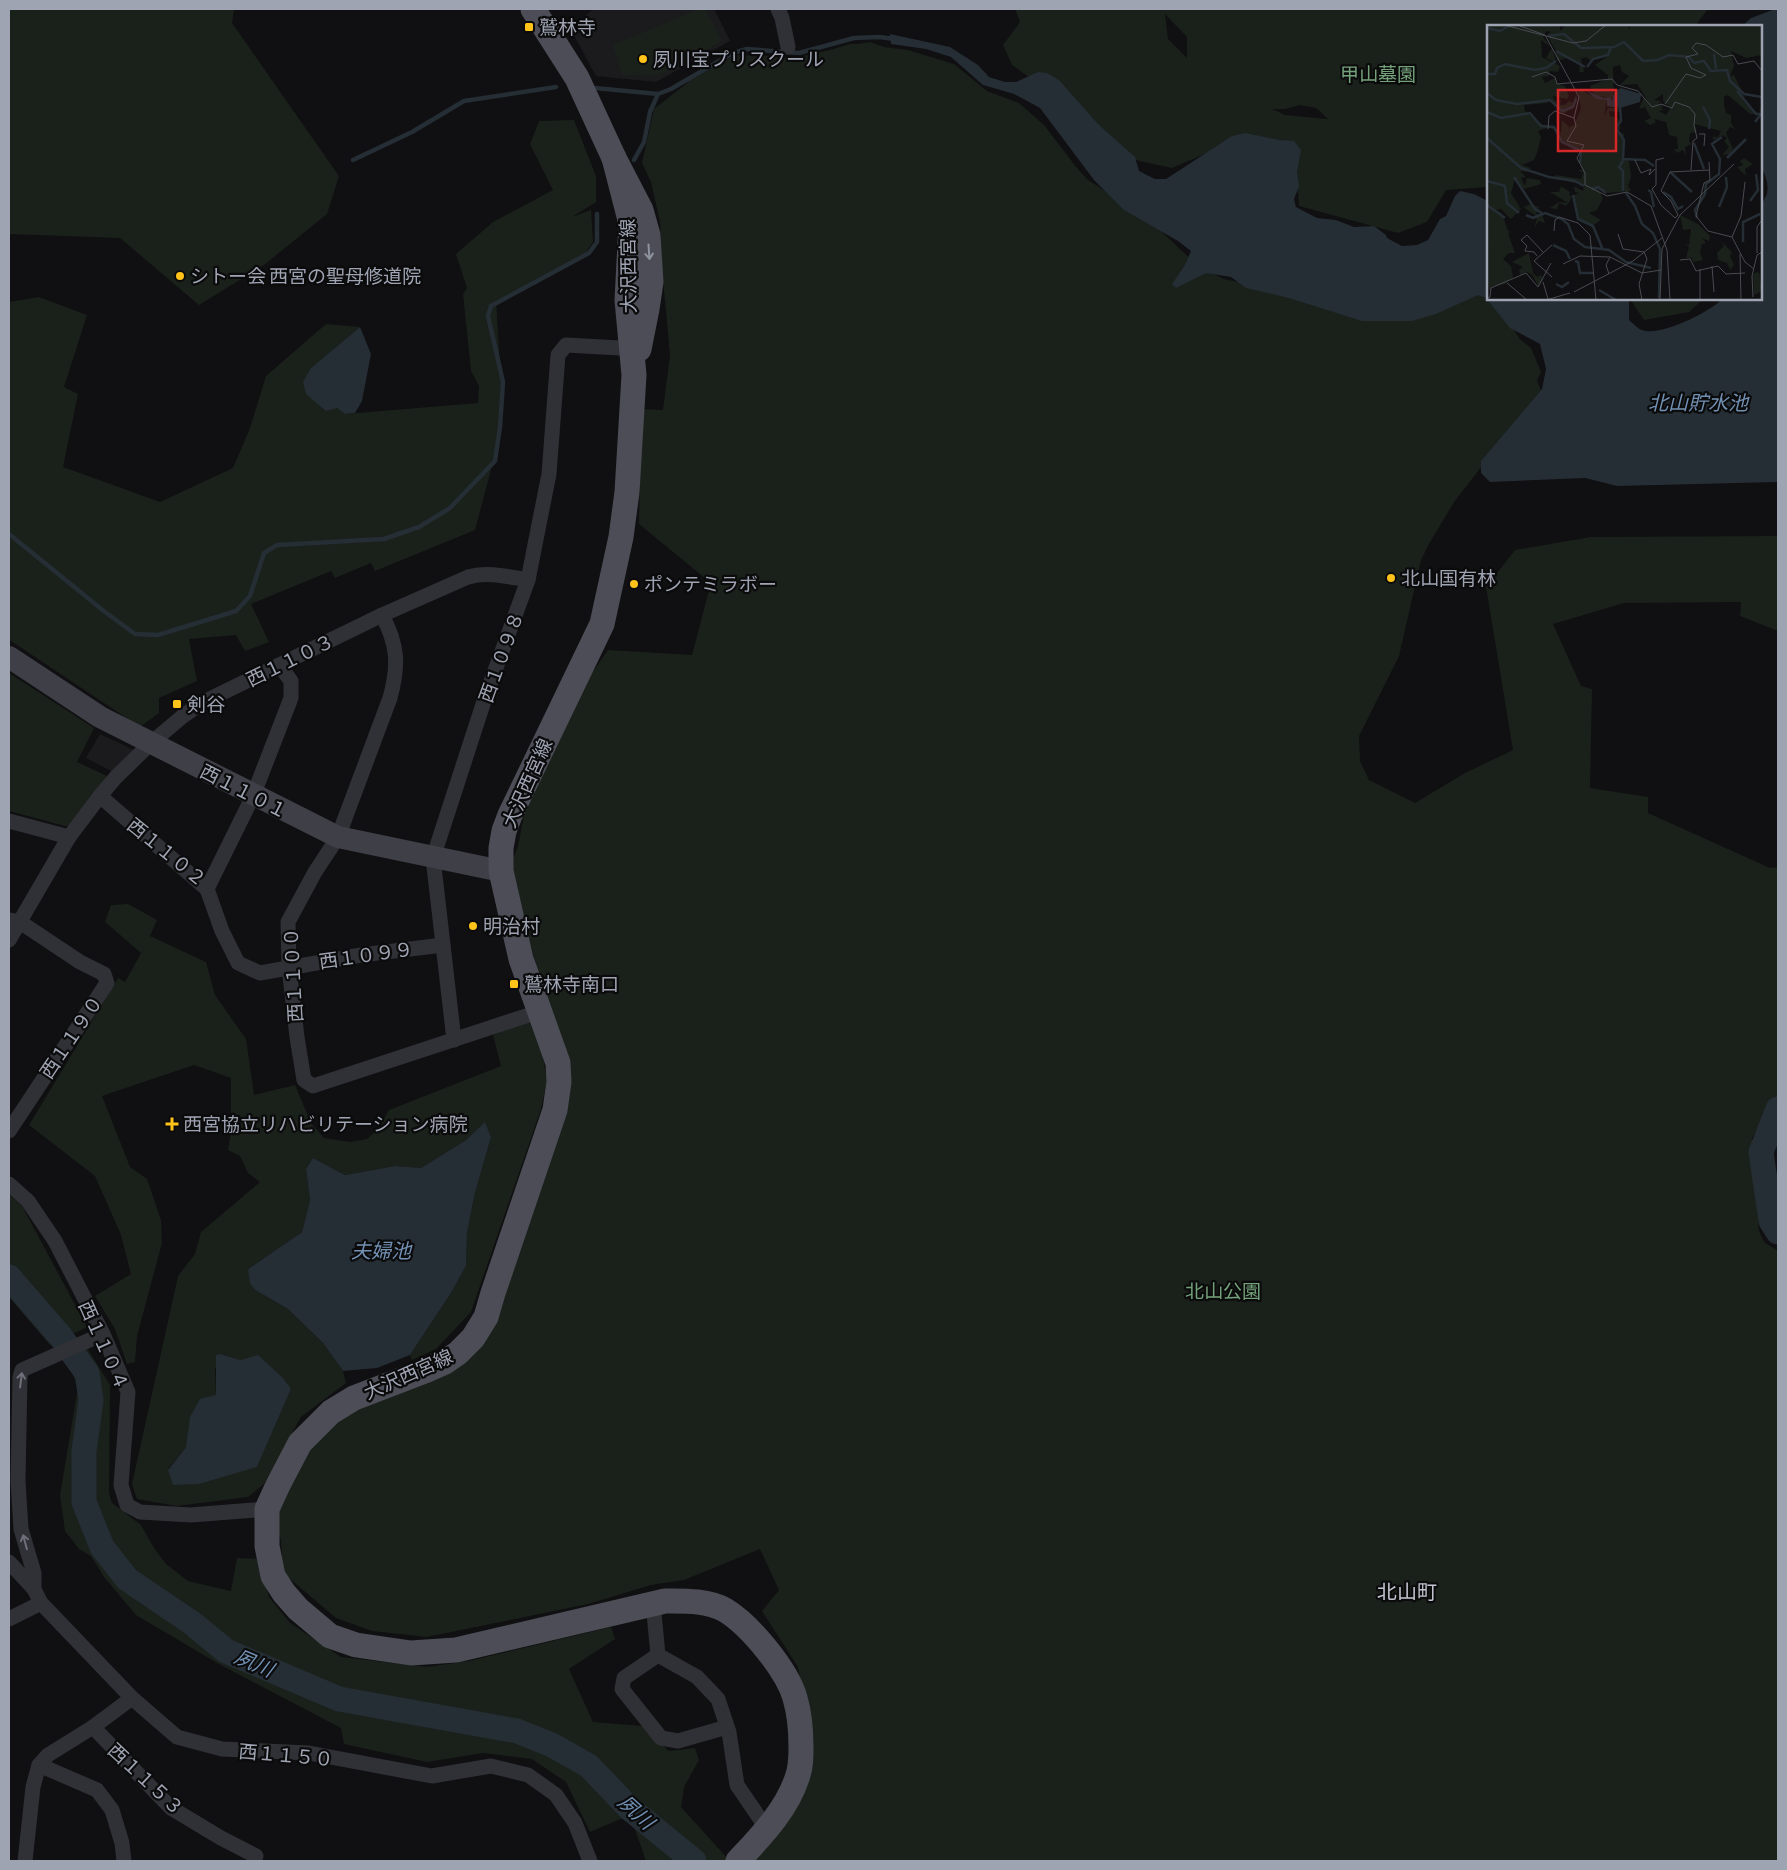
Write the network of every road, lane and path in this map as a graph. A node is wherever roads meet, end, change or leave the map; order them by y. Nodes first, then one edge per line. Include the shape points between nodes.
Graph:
1 (533, 9) edge
2 (778, 9) edge
3 (788, 47) dead end
4 (635, 348) junction
5 (528, 580) junction
6 (382, 615) junction
7 (10, 657) edge
8 (279, 665) junction
9 (150, 743) junction
10 (100, 796) junction
11 (253, 796) junction
12 (9, 821) edge
13 (69, 838) junction
14 (338, 838) junction
15 (433, 858) junction
16 (501, 871) junction
17 (208, 889) junction
18 (14, 921) edge
19 (9, 940) edge
20 (443, 945) junction
21 (290, 967) junction
22 (541, 1011) junction
23 (454, 1040) junction
24 (9, 1131) edge
25 (9, 1184) edge
26 (103, 1334) junction
27 (267, 1509) junction
28 (9, 1562) edge
29 (34, 1589) junction
30 (41, 1603) junction
31 (653, 1603) junction
32 (9, 1619) edge
33 (658, 1655) junction
34 (132, 1698) junction
35 (727, 1726) junction
36 (93, 1728) junction
37 (38, 1765) junction
38 (767, 1829) junction
39 (256, 1856) dead end
40 (25, 1861) edge
41 (124, 1861) edge
42 (590, 1861) edge
43 (738, 1861) edge

1 - 4 main road, 大沢西宮線 via 577,78 641,210 648,235 650,282 647,309
2 - 3 street
4 - 5 street, 西１０９８ via 566,345 558,355 548,474
4 - 16 main road, 大沢西宮線 via 622,537 602,624 510,815 501,848
5 - 6 street, 西１１０３ via 476,574
5 - 15 street, 西１０９８ via 485,698
6 - 8 street, 西１１０３
6 - 14 street, 西１１００ via 392,633 397,664 394,681
7 - 9 street, 西１１０１ via 100,717
8 - 9 street, 西１１０３ via 200,704
8 - 11 street, 西１１０２ via 291,681 291,698
9 - 10 street, 西１１０３
9 - 11 street, 西１１０１
10 - 13 street, 西１１０３
10 - 17 street, 西１１０２
11 - 14 street, 西１１０１
11 - 17 street, 西１１０２
12 - 13 street
13 - 18 street, 西１１０３
14 - 15 street, 西１１０１
14 - 21 street, 西１１００ via 288,922
15 - 16 street, 西１１０１
15 - 20 street, 西１０９８
16 - 22 main road, 大沢西宮線 via 521,958
17 - 21 street, 西１０９９ via 238,963 260,973
18 - 19 street, 西１１０３
18 - 24 street, 西１１９０ via 104,974 107,983
20 - 21 street, 西１０９９ via 362,954
20 - 23 street, 西１０９８
21 - 23 street, 西１１００ via 304,1080 313,1086
22 - 23 street, 西１１００
22 - 27 main road, 大沢西宮線 via 558,1064 560,1082 555,1110 486,1317 473,1338 445,1362 354,1398 331,1412 300,1443
25 - 26 street, 西１１０４ via 28,1201 55,1241
26 - 27 street, 西１１０４ via 128,1392 121,1485 127,1505 140,1512 191,1515
29 -> 26 street via 34,1573 21,1529 18,1481 20,1377 22,1370
27 - 31 main road, 大沢西宮線 via 267,1546 273,1576 284,1593 330,1636 356,1645 412,1653 456,1650
28 - 29 street, 西１１５０
29 - 30 street, 西１１５０
30 - 32 street
30 - 34 street, 西１１５０
31 - 33 street
31 - 38 main road, 大沢西宮線 via 696,1602 723,1609 755,1635 790,1685 800,1720 798,1777 777,1819
33 - 35 street via 702,1682 718,1699
33 - 35 street via 624,1678 622,1688 661,1738 678,1741
34 - 36 street
34 - 42 street, 西１１５０ via 177,1737 222,1749 309,1753 432,1776 491,1766 528,1775 556,1795 576,1823
35 - 38 street via 736,1785
36 - 37 street via 48,1754
36 - 39 street, 西１１５３ via 171,1808
37 - 40 street
37 - 41 street via 97,1790 112,1810
38 - 43 main road, 大沢西宮線

